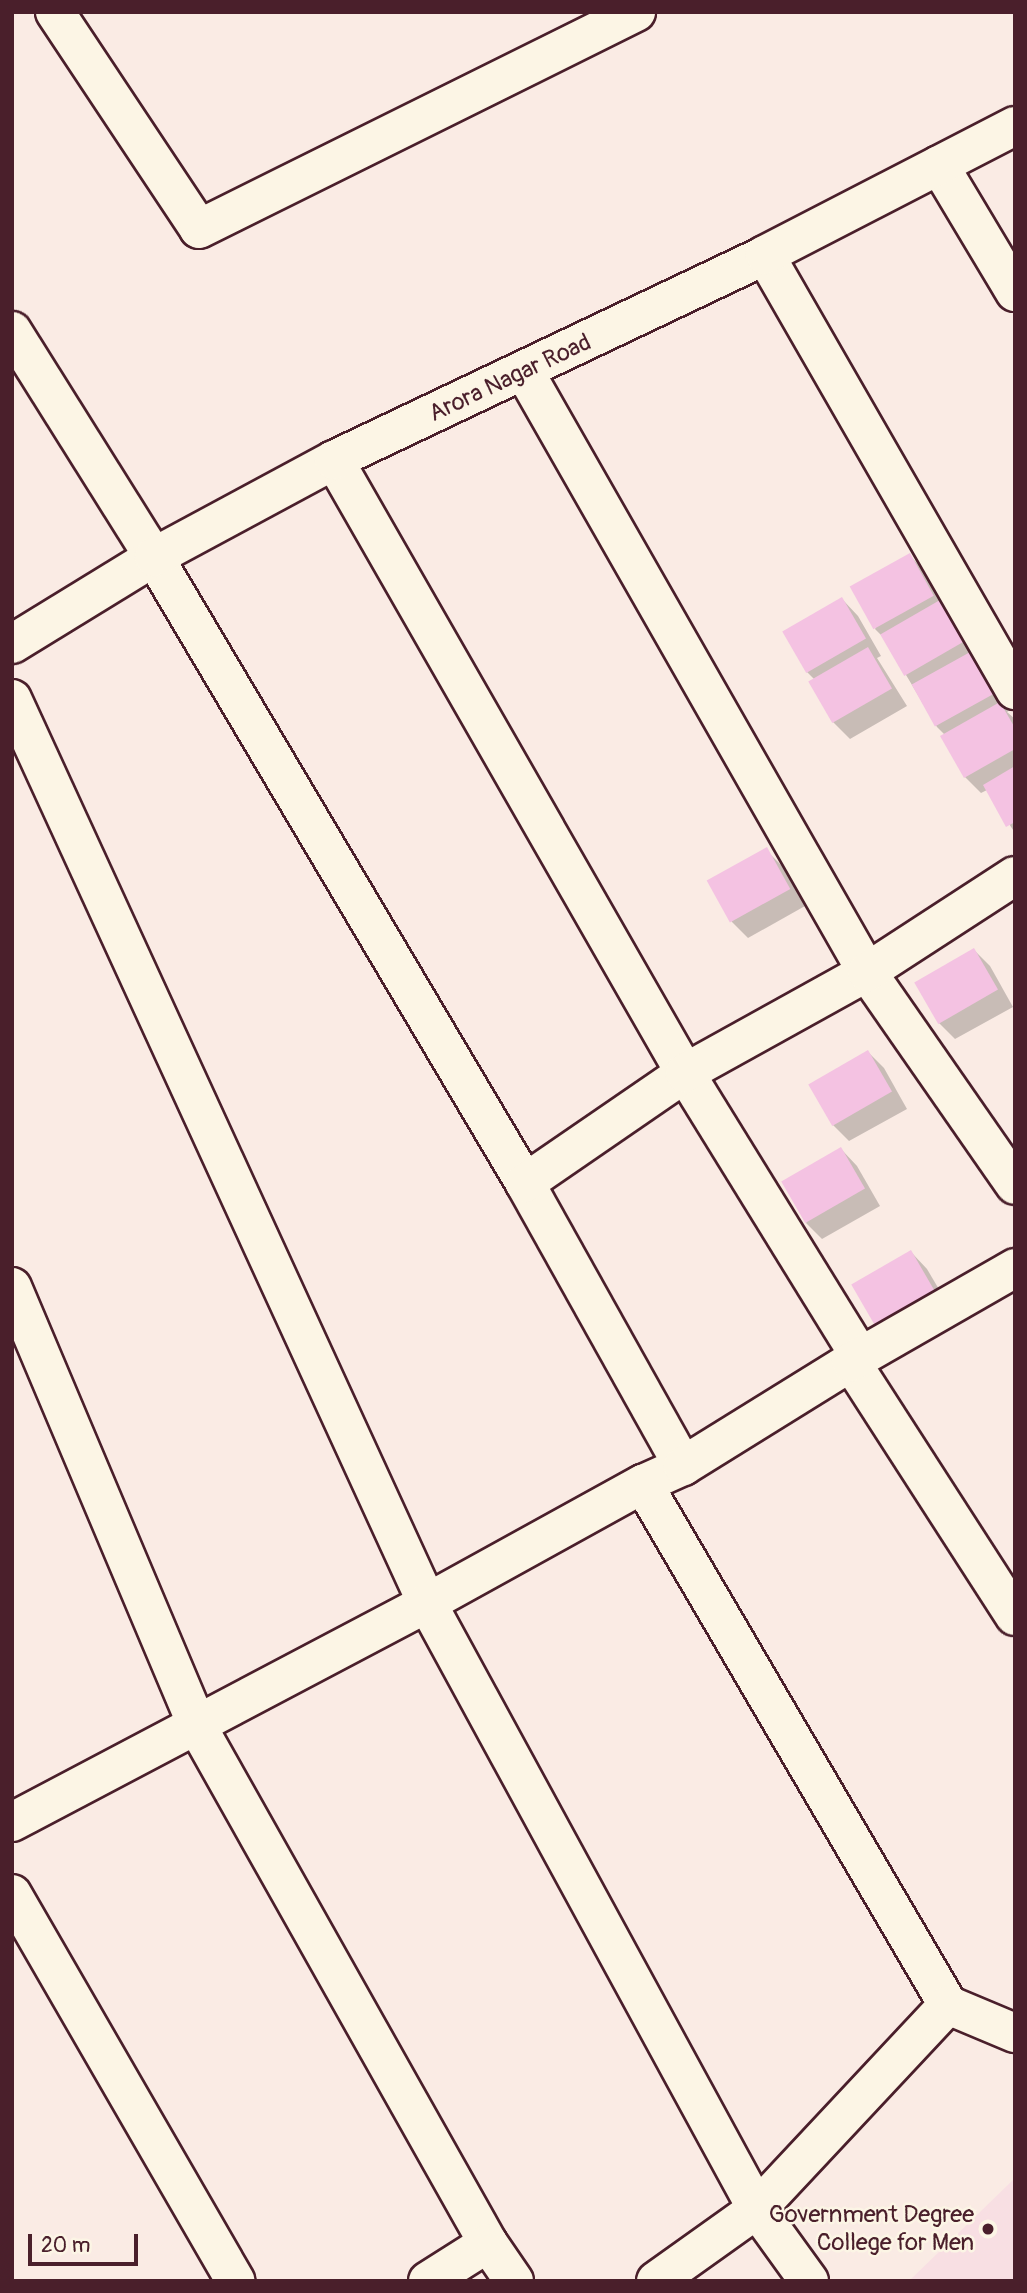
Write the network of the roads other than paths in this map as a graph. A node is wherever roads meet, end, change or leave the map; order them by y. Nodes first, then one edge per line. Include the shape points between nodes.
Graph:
1 (636, 12) edge
2 (70, 17) edge
3 (1015, 126) edge
4 (939, 165) junction
5 (765, 255) junction
6 (1015, 292) edge
7 (15, 338) edge
8 (524, 372) junction
9 (334, 460) junction
10 (154, 557) junction
11 (12, 644) edge
12 (1015, 690) edge
13 (12, 699) edge
14 (1015, 876) edge
15 (867, 972) junction
16 (685, 1073) junction
17 (524, 1183) junction
18 (1015, 1185) edge
19 (1015, 1268) edge
20 (12, 1287) edge
21 (855, 1359) junction
22 (683, 1466) junction
23 (643, 1484) junction
24 (427, 1603) junction
25 (1015, 1616) edge
26 (197, 1726) junction
27 (12, 1822) edge
28 (12, 1894) edge
29 (948, 2005) junction
30 (1015, 2033) edge
31 (757, 2209) junction
32 (488, 2243) junction
33 (235, 2281) edge
34 (428, 2281) edge
35 (514, 2281) edge
36 (656, 2281) edge
37 (809, 2281) edge

1 - 2 street via 199,229
3 - 4 street, Arora Nagar Road
4 - 5 street, Arora Nagar Road
4 - 6 street
5 - 8 street, Arora Nagar Road
5 - 12 street
7 - 10 street
8 - 9 street, Arora Nagar Road
8 - 15 street
9 - 10 street, Arora Nagar Road
9 - 16 street
10 - 11 street, Arora Nagar Road
10 - 17 street
13 - 24 street
14 - 15 street
15 - 16 street
15 - 18 street
16 - 17 street
16 - 21 street
17 - 22 street
19 - 21 street
20 - 26 street
21 - 22 street
21 - 25 street
22 - 23 street
23 - 24 street
23 - 29 street
24 - 26 street
24 - 31 street
26 - 27 street
26 - 32 street
28 - 33 street
29 - 30 street
29 - 31 street
31 - 36 street
31 - 37 street
32 - 34 street
32 - 35 street

